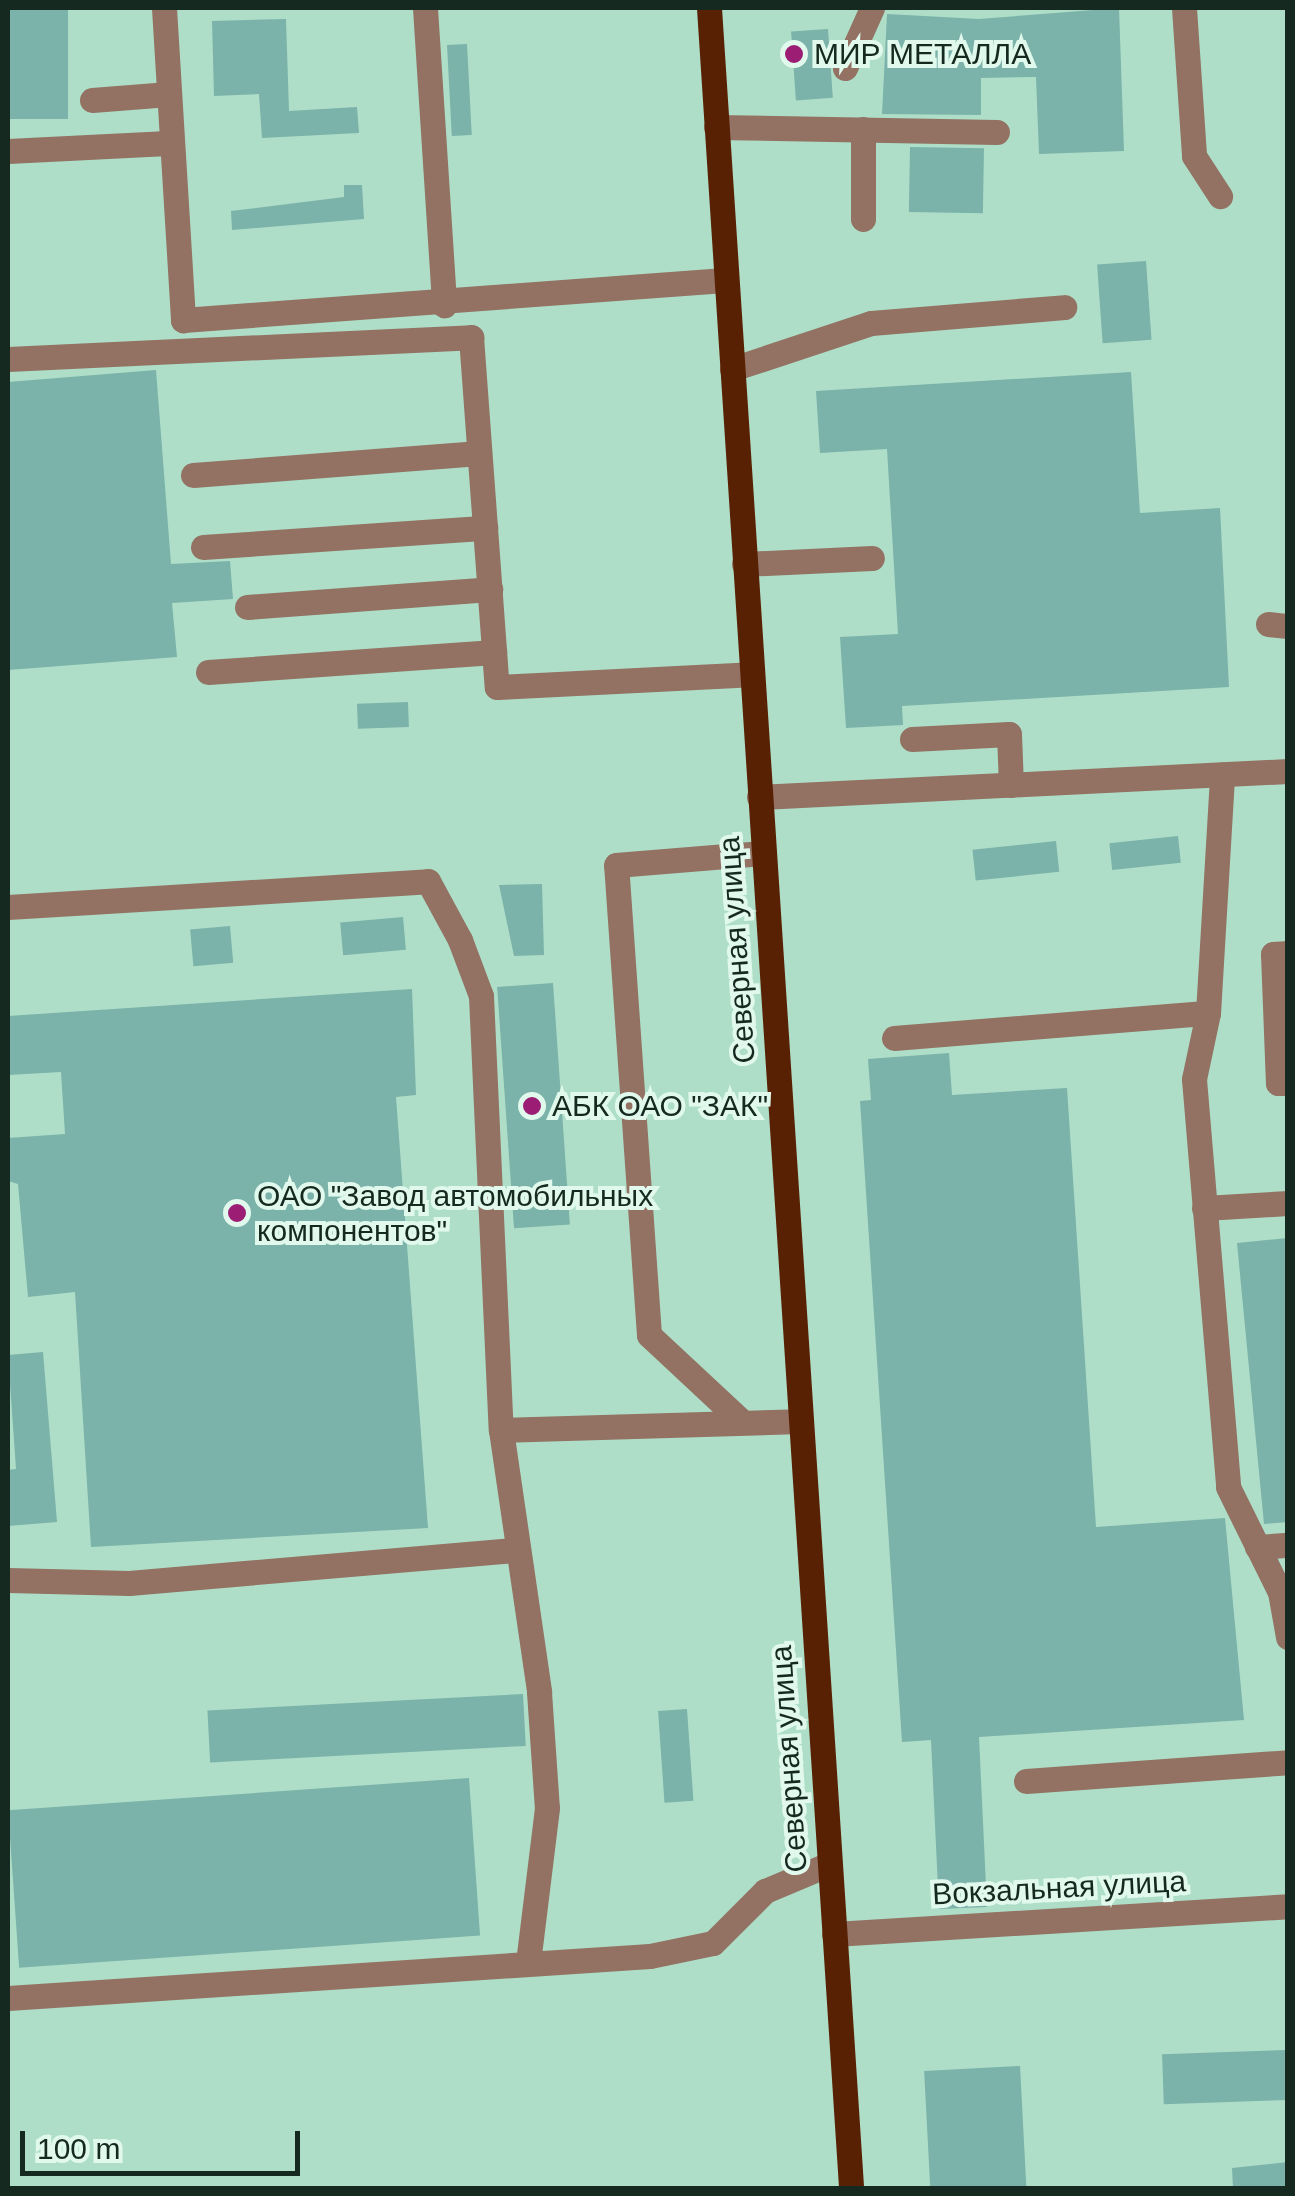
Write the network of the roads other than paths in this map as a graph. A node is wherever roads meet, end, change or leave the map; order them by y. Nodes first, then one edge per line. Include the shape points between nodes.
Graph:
1 (164, 8) edge
2 (425, 8) edge
3 (709, 8) edge
4 (872, 8) edge
5 (1184, 8) edge
6 (845, 68) dead end
7 (169, 94) junction
8 (92, 100) dead end
9 (716, 127) junction
10 (863, 130) junction
11 (997, 132) dead end
12 (168, 143) junction
13 (8, 151) edge
14 (1220, 196) dead end
15 (863, 219) dead end
16 (726, 280) junction
17 (444, 305) junction
18 (1064, 307) dead end
19 (8, 359) edge
20 (732, 369) junction
21 (480, 453) junction
22 (193, 475) dead end
23 (485, 528) junction
24 (203, 548) dead end
25 (872, 558) dead end
26 (744, 564) junction
27 (490, 588) junction
28 (247, 607) dead end
29 (494, 652) junction
30 (208, 672) dead end
31 (751, 674) junction
32 (912, 739) dead end
33 (1288, 771) edge
34 (1222, 774) junction
35 (1010, 785) junction
36 (760, 798) junction
37 (763, 854) junction
38 (8, 908) edge
39 (1288, 953) edge
40 (1208, 1012) junction
41 (894, 1038) dead end
42 (1288, 1082) edge
43 (1288, 1204) edge
44 (1204, 1208) junction
45 (740, 1419) junction
46 (800, 1421) junction
47 (501, 1430) junction
48 (1288, 1544) edge
49 (1258, 1547) junction
50 (513, 1550) junction
51 (8, 1580) edge
52 (1288, 1637) edge
53 (1288, 1762) edge
54 (1026, 1781) dead end
55 (828, 1864) junction
56 (1288, 1906) edge
57 (834, 1934) junction
58 (528, 1962) junction
59 (8, 1998) edge
60 (850, 2188) edge

1 - 7 street
2 - 17 street
3 - 9 main road, Северная улица
4 - 6 street
5 - 14 street via 1194,156
7 - 8 street
7 - 12 street
9 - 10 street
9 - 16 main road, Северная улица
10 - 11 street
10 - 15 street
12 - 13 street
12 - 17 street via 184,320
16 - 17 street
16 - 20 main road, Северная улица
18 - 20 street via 871,323
19 - 21 street via 471,337
20 - 26 main road, Северная улица
21 - 22 street
21 - 23 street
23 - 24 street
23 - 27 street
25 - 26 street
26 - 31 main road, Северная улица
27 - 28 street
27 - 29 street
29 - 30 street
29 - 31 street via 497,687
31 - 36 main road, Северная улица
32 - 35 street via 1009,734
33 - 34 street
34 - 35 street
34 - 40 street
35 - 36 street
36 - 37 main road, Северная улица
37 - 45 street via 616,866 649,1336
37 - 46 main road, Северная улица
38 - 47 street via 428,881 481,996
39 - 42 street via 1273,954 1278,1083
40 - 41 street
40 - 44 street via 1194,1079
43 - 44 street
44 - 49 street via 1228,1487
45 - 46 street
45 - 47 street
46 - 55 main road, Северная улица
47 - 50 street
48 - 49 street
49 - 52 street via 1280,1592
50 - 51 street via 130,1583
50 - 58 street via 539,1692 547,1808
53 - 54 street
55 - 57 main road, Северная улица
55 - 58 street via 765,1891 713,1943
56 - 57 street, Вокзальная улица
57 - 60 main road, Северная улица
58 - 59 street

